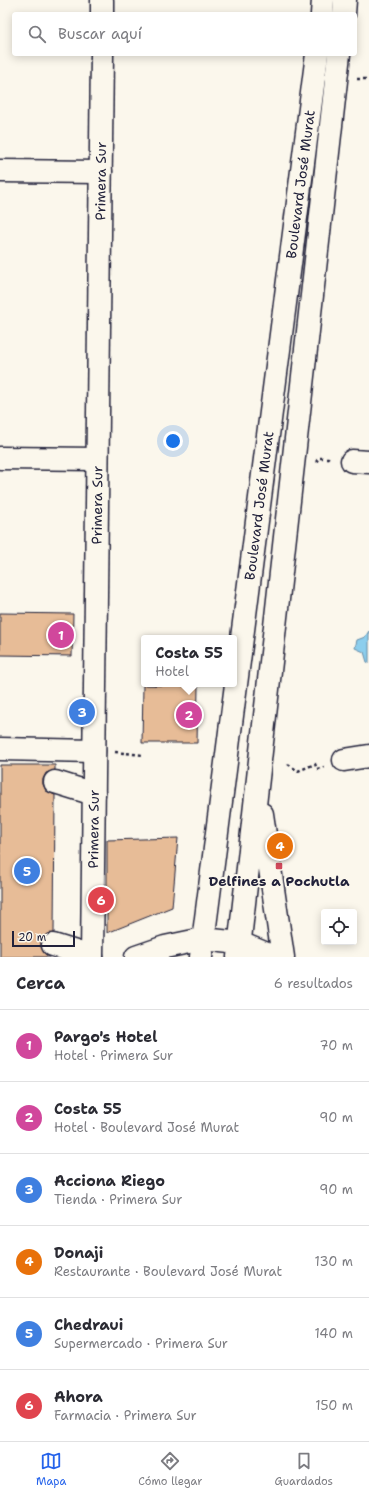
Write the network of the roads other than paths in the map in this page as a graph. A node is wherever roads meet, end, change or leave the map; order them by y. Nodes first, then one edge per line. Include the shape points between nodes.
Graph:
1 (102, 0) edge
2 (324, 0) edge
3 (345, 0) edge
4 (102, 12) edge
5 (322, 12) edge
6 (344, 12) edge
7 (102, 56) edge
8 (317, 56) edge
9 (339, 56) edge
10 (0, 171) edge
11 (101, 172) junction
12 (0, 458) edge
13 (97, 459) junction
14 (237, 676) edge
15 (236, 687) edge
16 (0, 750) edge
17 (94, 751) junction
18 (369, 756) edge
19 (344, 760) road end
20 (55, 782) dead end
21 (258, 782) junction
22 (94, 794) junction
23 (53, 945) dead end
24 (202, 948) edge
25 (239, 950) edge
26 (92, 957) edge
27 (136, 957) edge
28 (274, 957) edge
29 (283, 957) edge

1 - 4 main road
2 - 5 main road
3 - 6 main road
7 - 11 main road, Primera Sur
8 - 14 main road, Boulevard José Murat
9 - 21 main road, Boulevard José Murat
10 - 11 main road
11 - 13 main road, Primera Sur
12 - 13 main road
13 - 17 main road, Primera Sur
15 - 24 main road, Boulevard José Murat
16 - 17 main road
17 - 22 main road, Primera Sur
18 - 19 main road
20 - 22 main road
21 - 25 main road, Boulevard José Murat
21 - 29 main road
22 - 26 main road, Primera Sur
23 - 26 main road
24 - 25 main road
24 - 27 main road via 164,947
25 - 28 main road

